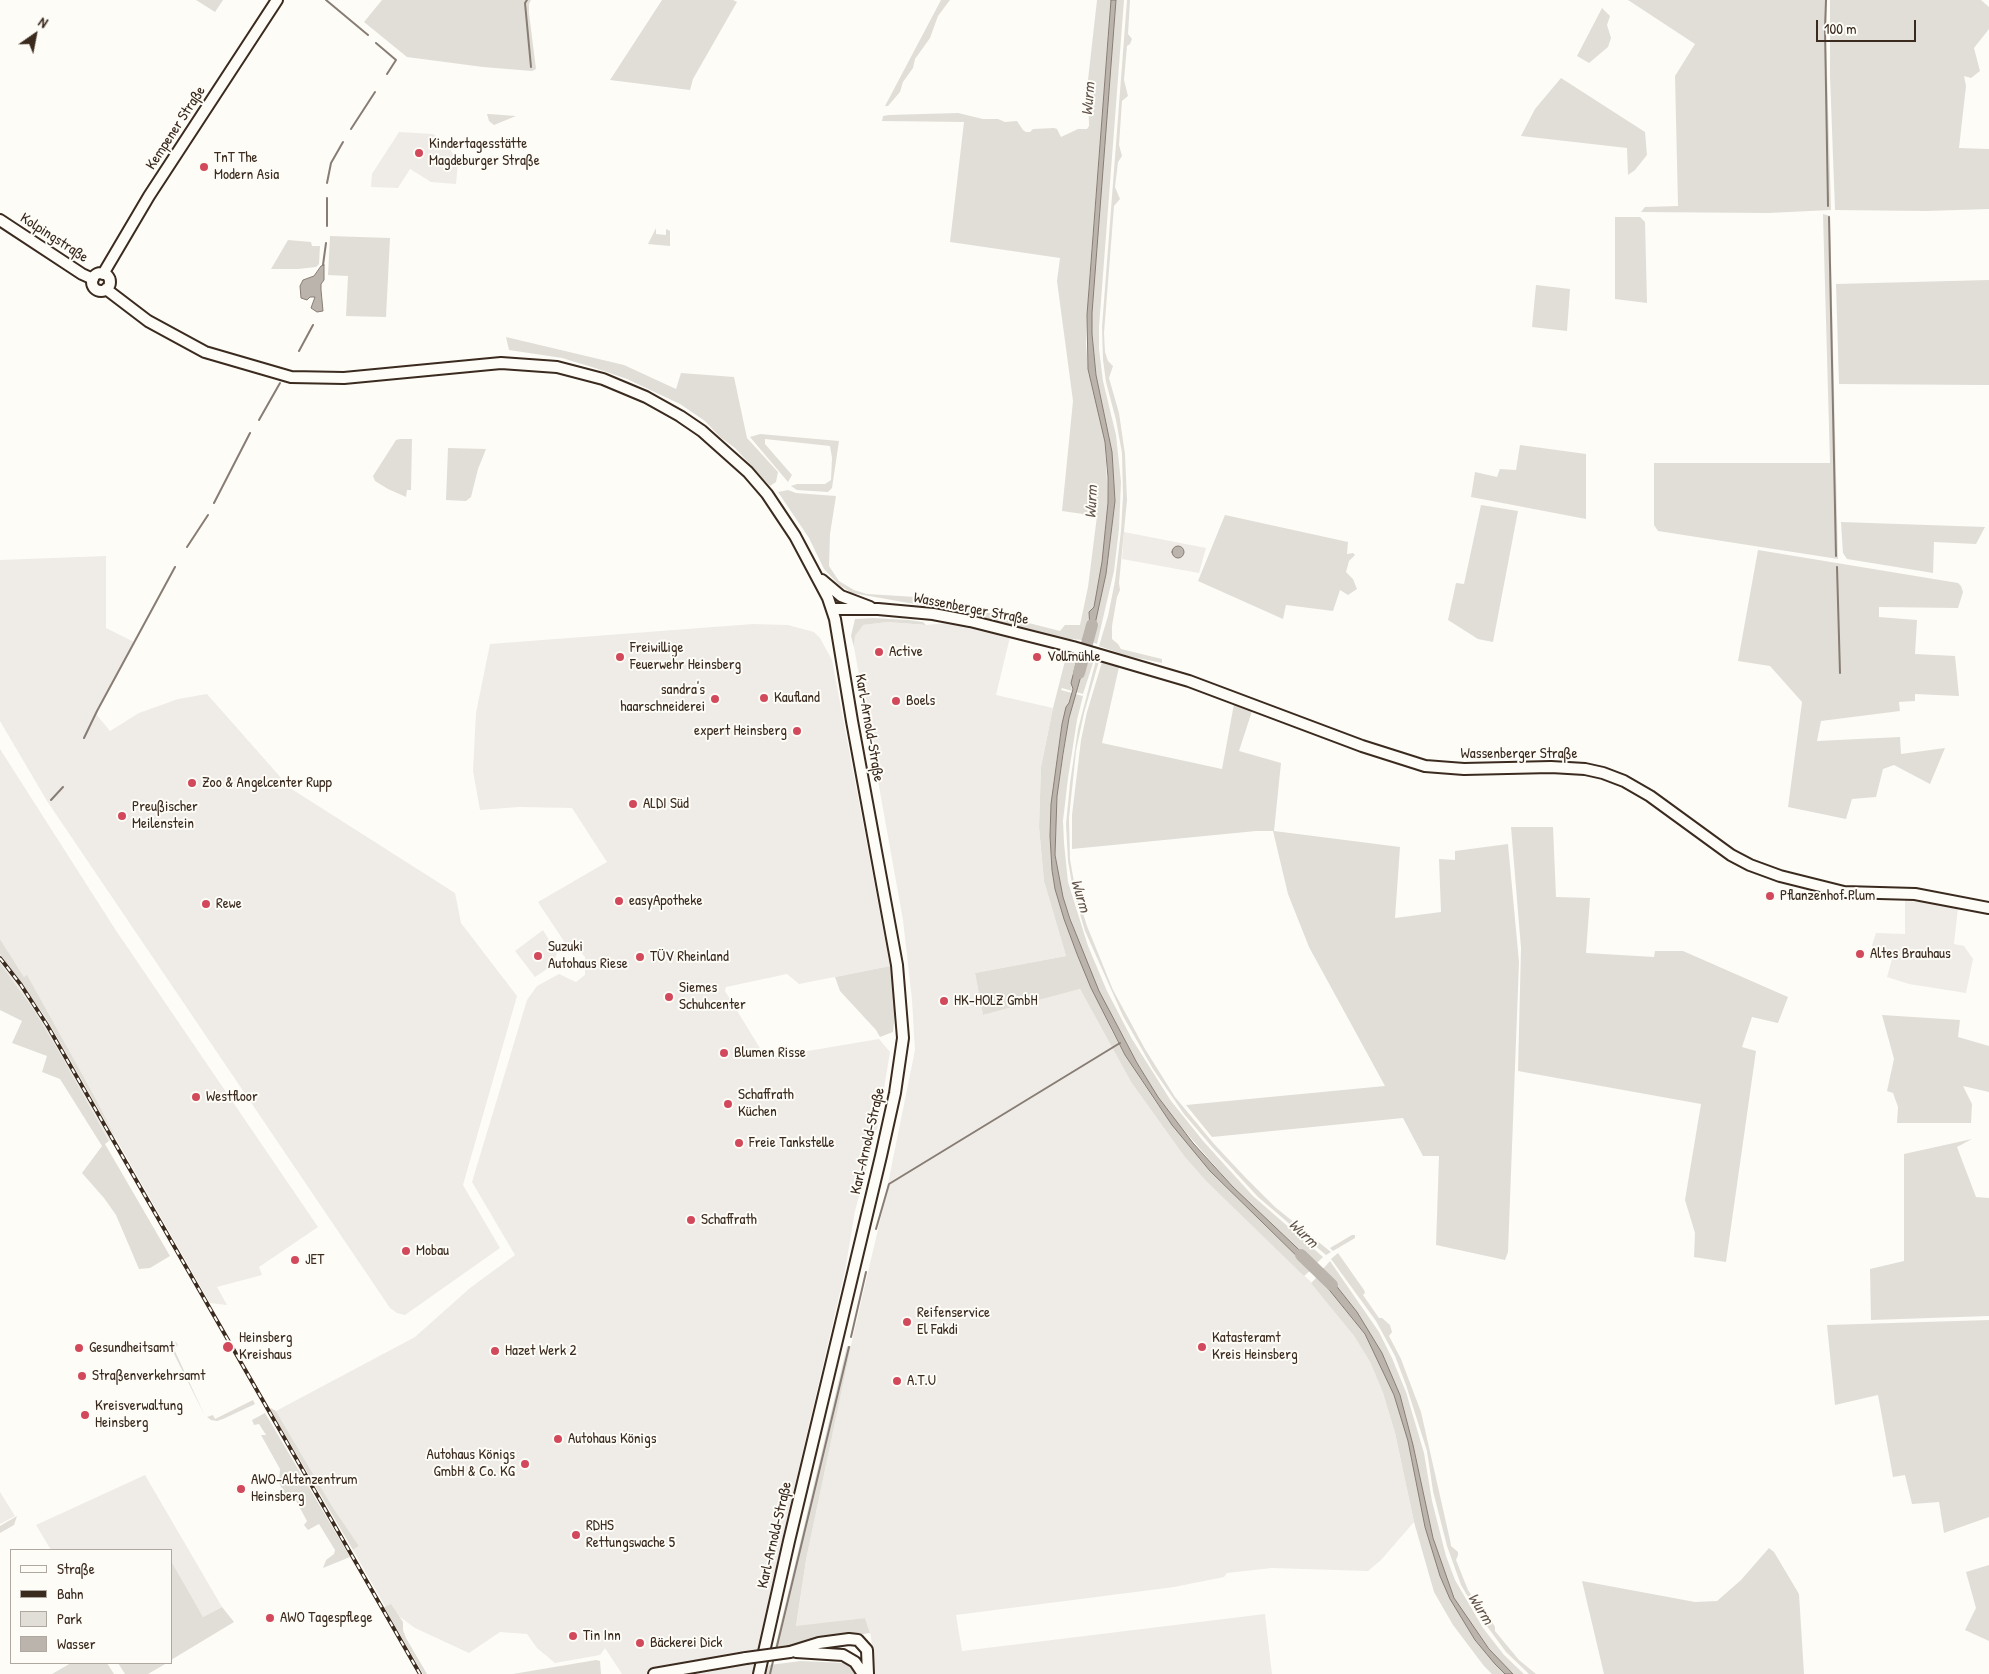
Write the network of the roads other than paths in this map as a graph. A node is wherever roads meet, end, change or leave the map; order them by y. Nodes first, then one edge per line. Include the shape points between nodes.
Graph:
1 (277, 0) edge
2 (0, 220) edge
3 (103, 274) junction
4 (92, 279) junction
5 (106, 289) junction
6 (817, 574) junction
7 (832, 609) junction
8 (878, 610) junction
9 (1989, 908) edge
10 (790, 1652) junction
11 (654, 1674) edge
12 (759, 1674) edge
13 (863, 1674) edge
14 (868, 1674) edge

1 - 3 main road, Kempener Straße via 149,196
2 - 4 main road, Kolpingstraße
3 - 4 main road
3 - 5 main road via 109,281
4 - 5 main road via 96,290
5 - 6 main road via 148,320 205,352 291,377 344,378 501,362 557,367 603,379 680,416 723,449 767,494
6 - 7 main road, Karl-Arnold-Straße
6 - 8 main road via 841,596
7 - 8 main road, Wassenberger Straße
7 - 12 main road, Karl-Arnold-Straße via 897,965 903,1038 881,1156
8 - 9 main road, Wassenberger Straße via 948,616 1096,653 1189,680 1362,746 1425,766 1464,769 1551,767 1603,773 1635,786 1720,848 1759,869 1855,894 1925,895
10 - 11 main road, bridge
10 - 13 main road via 842,1655 855,1662
10 - 14 main road via 819,1643 858,1640 867,1650

